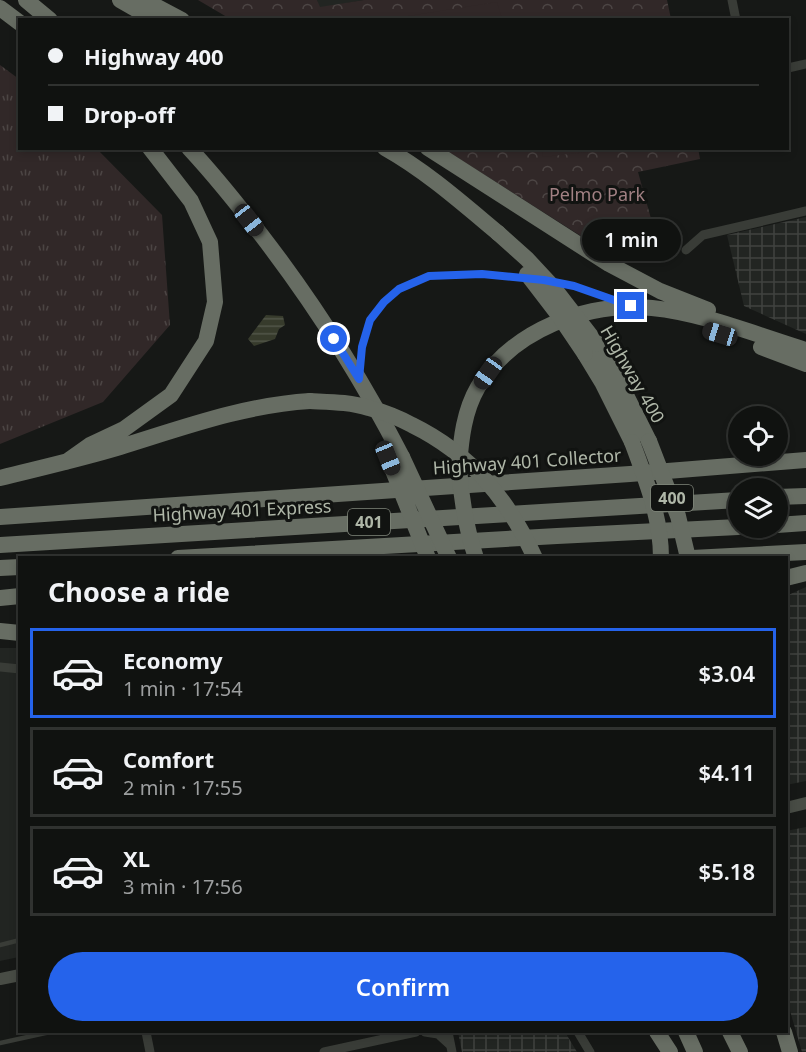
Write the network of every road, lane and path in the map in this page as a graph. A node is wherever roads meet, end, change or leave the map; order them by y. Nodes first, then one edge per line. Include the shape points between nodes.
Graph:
1 (26, 0) edge
2 (120, 0) edge
3 (144, 0) edge
4 (732, 0) edge
5 (0, 8) edge
6 (48, 18) edge
7 (152, 18) edge
8 (178, 18) edge
9 (736, 18) edge
10 (18, 22) edge
11 (806, 64) edge
12 (789, 69) edge
13 (152, 150) edge
14 (191, 150) edge
15 (389, 150) edge
16 (431, 150) edge
17 (806, 211) edge
18 (686, 249) dead end
19 (631, 306) junction
20 (584, 314) junction
21 (591, 349) junction
22 (806, 350) edge
23 (806, 364) edge
24 (363, 386) junction
25 (395, 458) junction
26 (806, 460) edge
27 (66, 462) junction
28 (0, 478) edge
29 (806, 496) edge
30 (788, 497) edge
31 (728, 501) edge
32 (0, 517) edge
33 (806, 524) edge
34 (788, 525) edge
35 (728, 527) edge
36 (0, 545) edge
37 (806, 552) edge
38 (212, 556) edge
39 (427, 556) edge
40 (449, 556) edge
41 (475, 556) edge
42 (534, 556) edge
43 (661, 556) edge
44 (689, 556) edge
45 (729, 556) edge
46 (18, 567) edge
47 (0, 568) edge
48 (806, 573) edge
49 (788, 578) edge
50 (18, 596) edge
51 (0, 598) edge
52 (0, 631) edge
53 (18, 633) edge
54 (0, 667) edge
55 (18, 669) edge
56 (806, 803) edge
57 (788, 808) edge
58 (18, 940) edge
59 (0, 945) edge
60 (18, 975) edge
61 (0, 979) edge
62 (45, 1033) edge
63 (146, 1033) edge
64 (411, 1033) edge
65 (432, 1033) edge
66 (448, 1033) edge
67 (579, 1033) edge
68 (658, 1033) edge
69 (686, 1033) edge
70 (730, 1033) edge
71 (740, 1033) edge
72 (784, 1033) edge
73 (0, 1043) edge
74 (451, 1048) edge
75 (150, 1052) edge
76 (324, 1052) edge
77 (590, 1052) edge
78 (670, 1052) edge
79 (696, 1052) edge
80 (740, 1052) edge
81 (746, 1052) edge
82 (790, 1052) edge

1 - 6 highway
2 - 7 highway
3 - 8 highway
4 - 9 street
5 - 10 highway
11 - 12 street
13 - 27 highway via 191,201 210,242 215,302 206,341 171,395 124,429
14 - 24 highway via 284,265
15 - 21 highway, bridge via 438,184 496,235
16 - 22 highway via 636,279
17 - 18 street via 704,235
19 - 20 highway
19 - 22 highway via 698,317
19 - 24 lane via 544,280 482,274 429,276 399,289 370,320 362,347
20 - 23 highway via 681,323
20 - 41 highway, bridge via 551,325 517,345 500,358 478,388 464,425 459,467 463,508
21 - 43 highway, bridge via 602,382 632,442 654,506
21 - 44 highway, Highway 400 / 400, bridge via 625,393 649,441
24 - 25 highway
25 - 39 highway, bridge
25 - 40 highway, bridge
26 - 32 highway, Highway 401 Collector / 401
27 - 28 highway
27 - 42 highway, bridge via 268,405 310,400 340,402 397,417 464,458 496,491
29 - 30 highway
31 - 36 highway, Highway 401 Express / 401
33 - 34 highway
35 - 38 highway, 401
37 - 45 highway
46 - 47 highway
48 - 49 highway
50 - 51 highway
52 - 53 highway
54 - 55 street
56 - 57 main road
58 - 59 lane
60 - 61 main road
62 - 73 lane
63 - 75 street
64 - 76 street
65 - 74 street via 438,1034
66 - 74 street
67 - 77 street
68 - 78 highway
69 - 79 highway
70 - 80 highway
71 - 81 highway
72 - 82 highway

